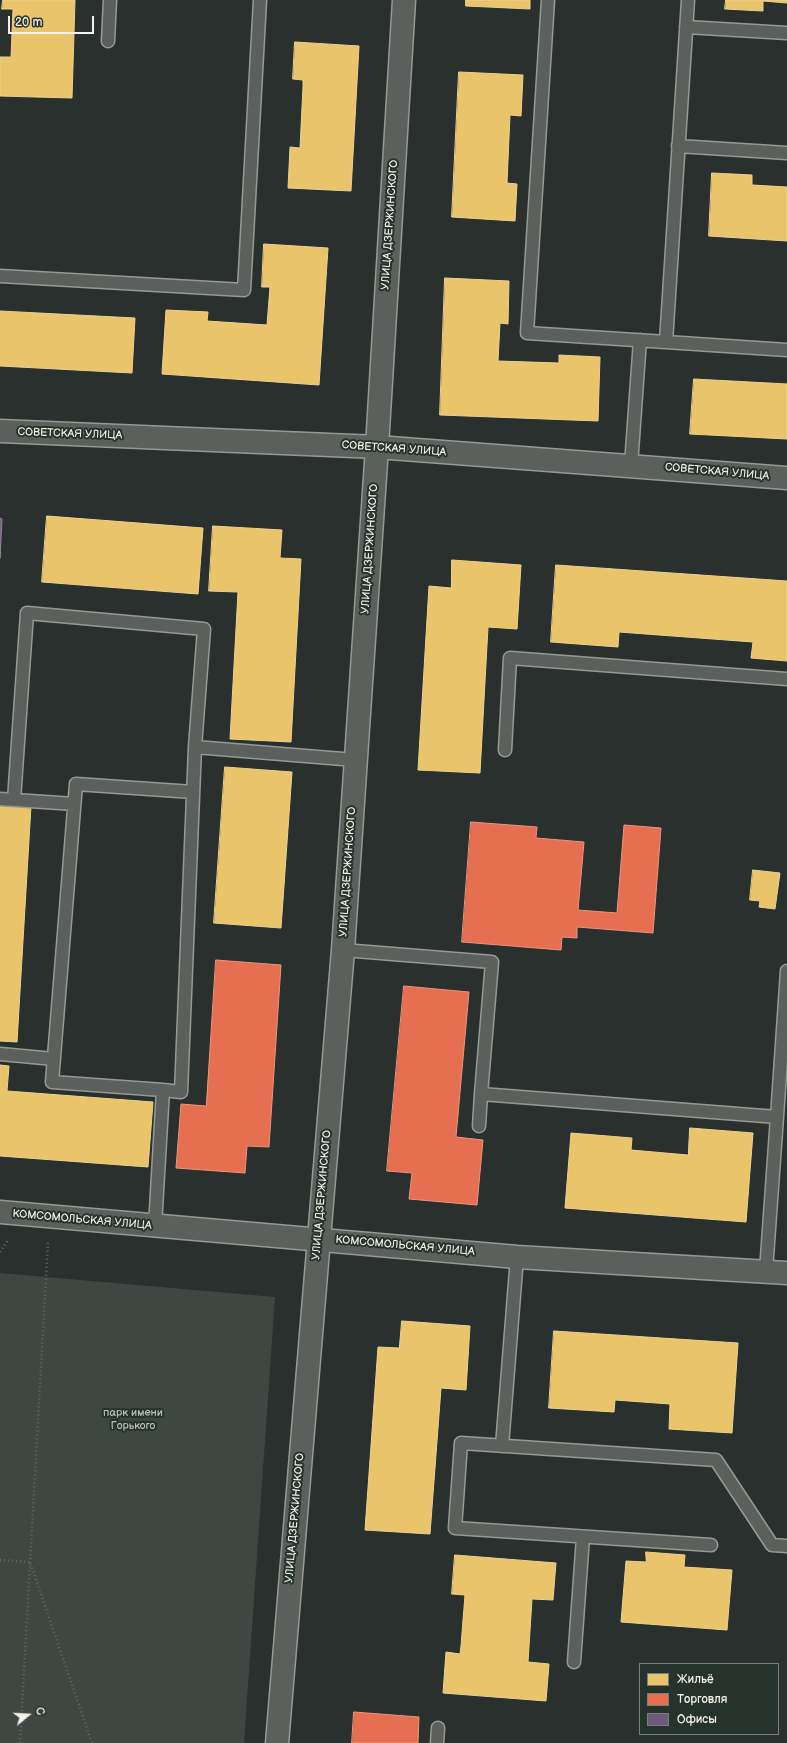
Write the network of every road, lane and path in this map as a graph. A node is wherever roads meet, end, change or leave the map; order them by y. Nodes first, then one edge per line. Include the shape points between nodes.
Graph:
1 (110, 0) edge
2 (260, 0) edge
3 (404, 0) edge
4 (548, 0) edge
5 (688, 0) edge
6 (686, 27) junction
7 (787, 33) edge
8 (108, 41) dead end
9 (678, 146) junction
10 (787, 153) edge
11 (0, 276) edge
12 (640, 340) junction
13 (666, 342) junction
14 (787, 350) edge
15 (0, 431) edge
16 (376, 447) junction
17 (631, 465) junction
18 (787, 478) edge
19 (787, 679) edge
20 (195, 747) junction
21 (505, 750) dead end
22 (355, 760) junction
23 (193, 792) junction
24 (0, 799) edge
25 (14, 800) junction
26 (74, 804) junction
27 (343, 950) junction
28 (787, 971) edge
29 (0, 1054) edge
30 (54, 1060) junction
31 (163, 1090) junction
32 (481, 1094) junction
33 (777, 1117) junction
34 (478, 1126) dead end
35 (0, 1212) edge
36 (49, 1217) junction
37 (155, 1226) junction
38 (318, 1238) junction
39 (517, 1256) junction
40 (766, 1271) junction
41 (787, 1273) edge
42 (502, 1446) junction
43 (583, 1537) junction
44 (711, 1545) dead end
45 (787, 1546) edge
46 (0, 1560) edge
47 (30, 1562) junction
48 (574, 1662) dead end
49 (438, 1728) dead end
50 (20, 1743) edge
51 (92, 1743) edge
52 (277, 1743) edge
53 (437, 1743) edge

1 - 8 lane
2 - 11 lane via 244,290
3 - 16 street, УЛИЦА ДЗЕРЖИНСКОГО
4 - 12 lane via 527,333
5 - 6 lane
6 - 7 lane
6 - 9 lane
9 - 10 lane
9 - 13 lane
12 - 13 lane
12 - 17 lane
13 - 14 lane
15 - 16 street, СОВЕТСКАЯ УЛИЦА
16 - 17 street, СОВЕТСКАЯ УЛИЦА
16 - 22 street, УЛИЦА ДЗЕРЖИНСКОГО
17 - 18 street, СОВЕТСКАЯ УЛИЦА
19 - 21 lane via 510,658
20 - 22 lane
20 - 23 lane
20 - 25 lane via 204,629 27,613
22 - 27 street, УЛИЦА ДЗЕРЖИНСКОГО
23 - 26 lane via 76,784
23 - 31 lane via 180,1092
24 - 25 lane
25 - 26 lane
26 - 30 lane
27 - 32 lane via 492,962
27 - 38 street, УЛИЦА ДЗЕРЖИНСКОГО
28 - 33 lane
29 - 30 lane
30 - 31 lane via 52,1082
31 - 37 lane
32 - 33 lane
32 - 34 lane
33 - 40 lane
35 - 36 street, КОМСОМОЛЬСКАЯ УЛИЦА
36 - 37 street, КОМСОМОЛЬСКАЯ УЛИЦА
36 - 47 path
37 - 38 street, КОМСОМОЛЬСКАЯ УЛИЦА
38 - 39 street, КОМСОМОЛЬСКАЯ УЛИЦА
38 - 52 street, УЛИЦА ДЗЕРЖИНСКОГО
39 - 40 street, КОМСОМОЛЬСКАЯ УЛИЦА
39 - 42 lane
40 - 41 street, КОМСОМОЛЬСКАЯ УЛИЦА
42 - 43 lane via 461,1443 454,1528
42 - 45 lane via 716,1460 772,1545
43 - 44 lane
43 - 48 lane
46 - 47 path
47 - 50 path
47 - 51 path
49 - 53 lane

